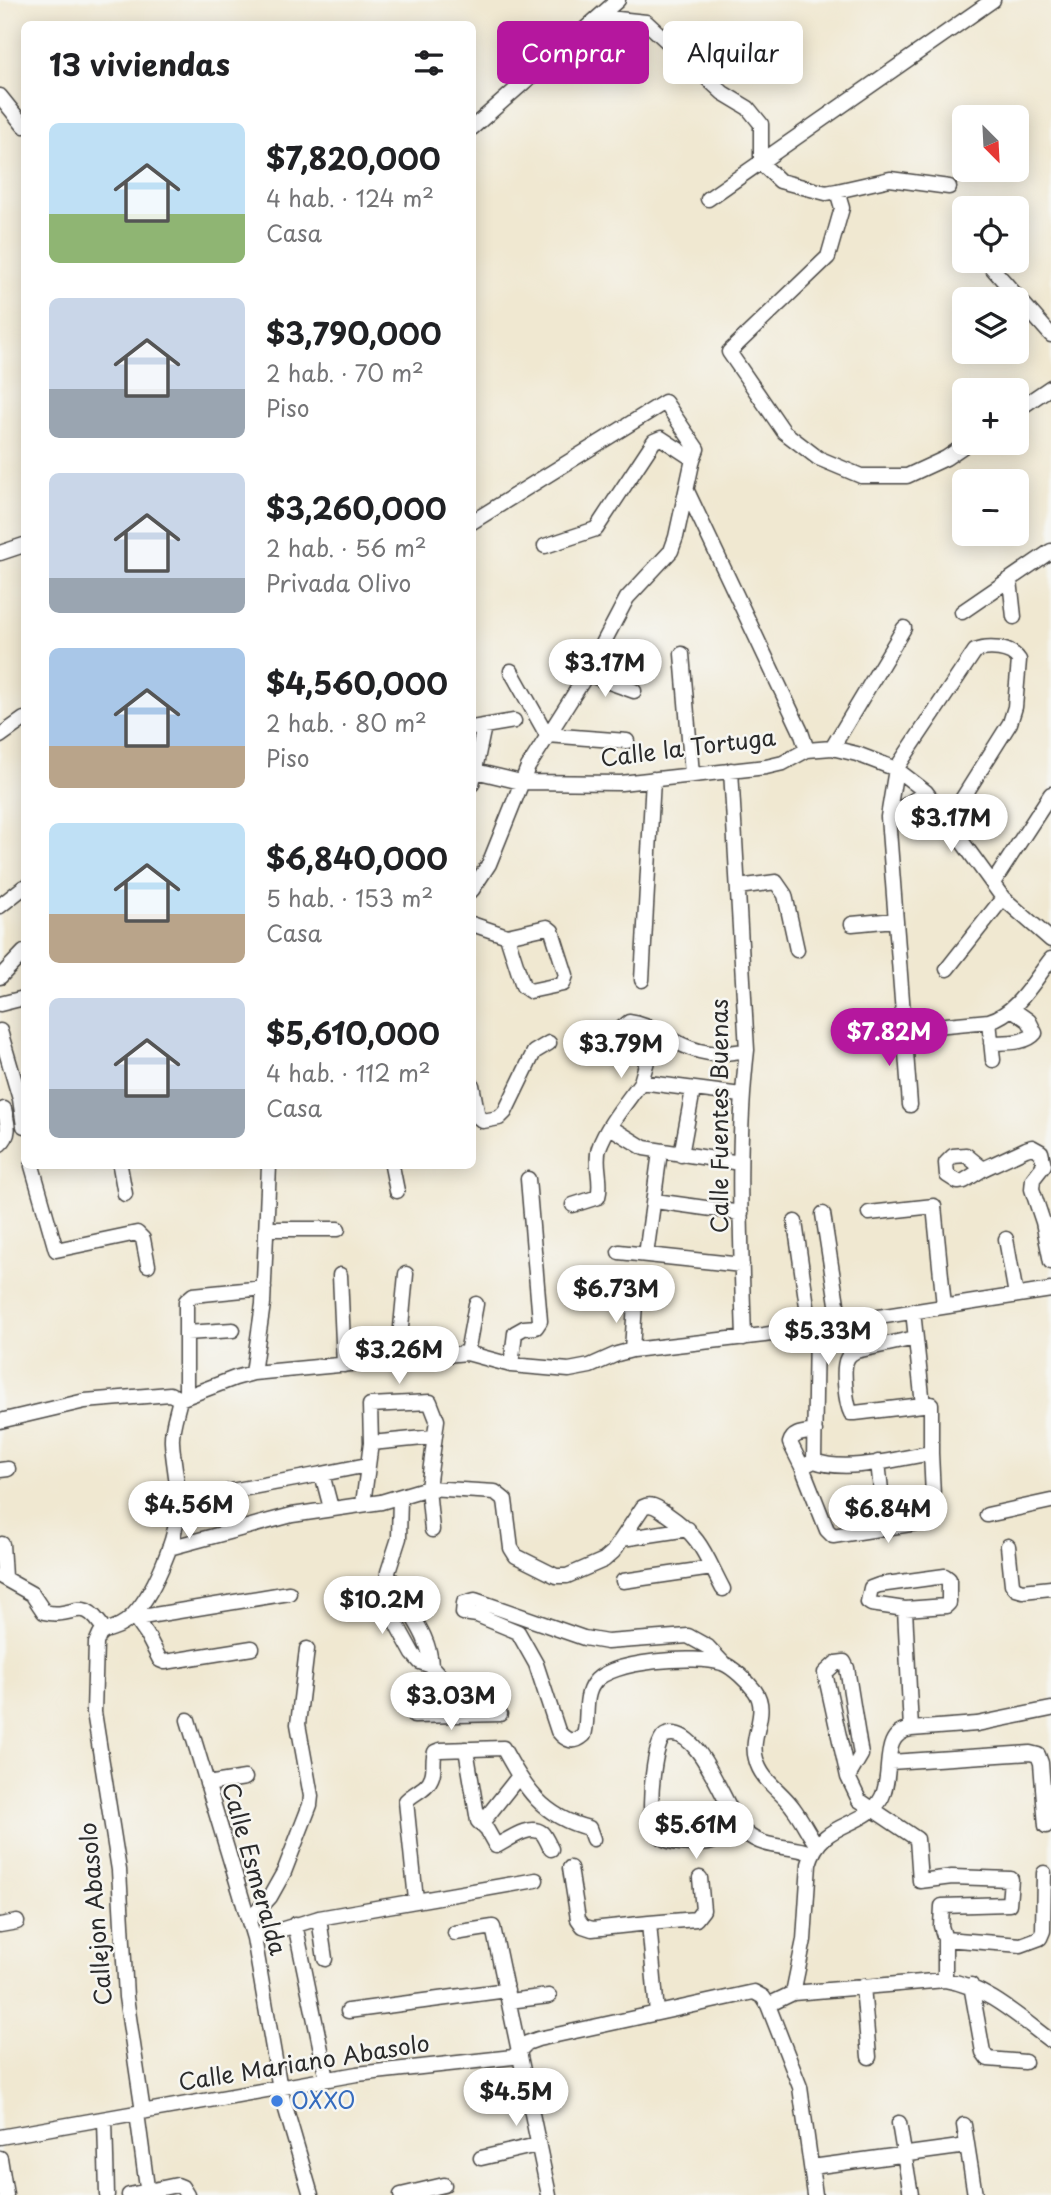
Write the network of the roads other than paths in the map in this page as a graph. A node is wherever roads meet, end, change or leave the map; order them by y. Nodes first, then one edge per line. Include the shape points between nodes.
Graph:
1 (618, 0) edge
2 (993, 0) edge
3 (599, 18) junction
4 (0, 96) edge
5 (21, 122) edge
6 (476, 125) edge
7 (761, 163) junction
8 (949, 187) dead end
9 (837, 191) junction
10 (708, 200) dead end
11 (997, 273) edge
12 (1051, 335) edge
13 (1051, 387) edge
14 (1029, 402) edge
15 (695, 454) junction
16 (952, 454) edge
17 (687, 491) junction
18 (476, 520) edge
19 (21, 546) edge
20 (545, 547) dead end
21 (1051, 551) edge
22 (0, 553) edge
23 (1010, 580) junction
24 (962, 612) dead end
25 (1014, 617) dead end
26 (904, 628) dead end
27 (682, 654) dead end
28 (511, 671) dead end
29 (587, 674) junction
30 (634, 691) dead end
31 (21, 721) edge
32 (514, 721) dead end
33 (478, 727) edge
34 (547, 735) junction
35 (0, 736) edge
36 (627, 741) dead end
37 (832, 748) junction
38 (807, 750) junction
39 (476, 752) edge
40 (896, 769) junction
41 (731, 770) junction
42 (692, 775) junction
43 (476, 778) edge
44 (653, 779) junction
45 (522, 782) junction
46 (926, 792) junction
47 (1051, 794) edge
48 (888, 817) junction
49 (949, 820) junction
50 (993, 883) junction
51 (476, 884) edge
52 (737, 887) junction
53 (21, 889) edge
54 (1003, 898) junction
55 (0, 906) edge
56 (895, 920) junction
57 (476, 924) edge
58 (852, 924) dead end
59 (507, 936) junction
60 (1051, 940) edge
61 (797, 950) dead end
62 (21, 955) edge
63 (1051, 960) edge
64 (947, 969) dead end
65 (0, 977) edge
66 (642, 980) dead end
67 (21, 999) edge
68 (0, 1004) edge
69 (1012, 1009) junction
70 (989, 1021) junction
71 (904, 1028) junction
72 (656, 1030) junction
73 (0, 1031) edge
74 (550, 1043) dead end
75 (991, 1043) junction
76 (614, 1047) dead end
77 (747, 1050) junction
78 (993, 1060) dead end
79 (640, 1082) junction
80 (693, 1090) junction
81 (21, 1095) edge
82 (741, 1095) junction
83 (21, 1099) edge
84 (910, 1105) dead end
85 (476, 1107) edge
86 (2, 1110) edge
87 (610, 1127) junction
88 (0, 1144) edge
89 (660, 1152) junction
90 (681, 1155) junction
91 (740, 1163) junction
92 (33, 1169) edge
93 (121, 1169) edge
94 (269, 1169) edge
95 (393, 1169) edge
96 (983, 1169) dead end
97 (528, 1179) dead end
98 (397, 1191) dead end
99 (125, 1194) dead end
100 (655, 1201) junction
101 (572, 1205) dead end
102 (741, 1213) junction
103 (869, 1213) dead end
104 (823, 1214) dead end
105 (795, 1222) dead end
106 (266, 1229) junction
107 (338, 1230) dead end
108 (1006, 1239) dead end
109 (619, 1252) dead end
110 (646, 1255) junction
111 (1051, 1262) edge
112 (148, 1265) dead end
113 (741, 1265) junction
114 (406, 1274) dead end
115 (340, 1275) dead end
116 (264, 1288) junction
117 (1051, 1290) edge
118 (1016, 1295) junction
119 (635, 1303) dead end
120 (477, 1304) dead end
121 (944, 1306) junction
122 (913, 1311) junction
123 (839, 1323) junction
124 (813, 1327) junction
125 (233, 1330) dead end
126 (186, 1333) junction
127 (744, 1338) junction
128 (915, 1338) junction
129 (632, 1350) junction
130 (467, 1353) junction
131 (398, 1359) junction
132 (510, 1364) junction
133 (344, 1365) junction
134 (253, 1373) junction
135 (183, 1397) junction
136 (923, 1405) junction
137 (0, 1421) edge
138 (815, 1431) junction
139 (434, 1437) junction
140 (370, 1443) junction
141 (930, 1453) junction
142 (878, 1462) junction
143 (808, 1464) junction
144 (367, 1465) junction
145 (322, 1474) junction
146 (428, 1488) junction
147 (400, 1497) junction
148 (1051, 1501) edge
149 (178, 1504) junction
150 (363, 1504) junction
151 (331, 1508) junction
152 (987, 1515) dead end
153 (885, 1528) junction
154 (688, 1529) junction
155 (432, 1530) dead end
156 (622, 1539) junction
157 (2, 1544) dead end
158 (1008, 1546) dead end
159 (169, 1548) junction
160 (712, 1568) junction
161 (2, 1577) edge
162 (623, 1581) dead end
163 (1051, 1588) edge
164 (723, 1589) dead end
165 (289, 1593) dead end
166 (905, 1609) junction
167 (134, 1617) junction
168 (105, 1631) junction
169 (252, 1648) dead end
170 (307, 1649) dead end
171 (724, 1664) junction
172 (1051, 1709) edge
173 (500, 1714) dead end
174 (463, 1715) junction
175 (414, 1716) dead end
176 (188, 1720) dead end
177 (911, 1729) junction
178 (466, 1749) junction
179 (890, 1762) junction
180 (519, 1776) junction
181 (848, 1777) junction
182 (246, 1778) dead end
183 (207, 1784) junction
184 (872, 1809) junction
185 (481, 1824) junction
186 (739, 1825) junction
187 (1046, 1826) dead end
188 (593, 1839) dead end
189 (551, 1849) dead end
190 (814, 1849) junction
191 (570, 1868) dead end
192 (1044, 1873) dead end
193 (700, 1878) dead end
194 (536, 1880) dead end
195 (416, 1900) junction
196 (319, 1918) junction
197 (249, 1920) junction
198 (17, 1922) dead end
199 (649, 1923) junction
200 (295, 1924) junction
201 (0, 1925) edge
202 (455, 1933) dead end
203 (254, 1938) junction
204 (945, 1939) junction
205 (325, 1959) dead end
206 (945, 1980) junction
207 (863, 1986) junction
208 (971, 1986) junction
209 (793, 1993) junction
210 (508, 1996) junction
211 (549, 1996) dead end
212 (768, 2005) junction
213 (348, 2011) dead end
214 (657, 2013) junction
215 (1051, 2041) edge
216 (520, 2053) junction
217 (869, 2057) dead end
218 (1025, 2062) dead end
219 (327, 2079) junction
220 (280, 2089) junction
221 (140, 2113) junction
222 (105, 2119) junction
223 (899, 2123) dead end
224 (964, 2125) dead end
225 (0, 2137) edge
226 (537, 2146) junction
227 (967, 2146) junction
228 (904, 2154) junction
229 (0, 2158) edge
230 (481, 2158) dead end
231 (812, 2167) junction
232 (444, 2185) dead end
233 (148, 2192) edge
234 (6, 2195) edge
235 (107, 2195) edge
236 (129, 2195) edge
237 (187, 2195) edge
238 (311, 2195) edge
239 (401, 2195) edge
240 (549, 2195) edge
241 (815, 2195) edge
242 (911, 2195) edge
243 (975, 2195) edge

1 - 3 street
2 - 7 street
3 - 6 street
3 - 7 street via 646,22 723,93 748,108 761,124
4 - 5 street
7 - 9 street via 780,181 825,193
7 - 10 street
8 - 9 street via 890,179
9 - 16 street via 842,208 828,257 729,352 785,432 818,458 861,475 907,477
11 - 12 street
13 - 14 street
15 - 17 street
15 - 18 street via 665,402
15 - 20 street via 661,438 654,441 596,529
17 - 29 street via 671,551 627,598
17 - 38 street
19 - 22 street
21 - 23 street
23 - 24 street
23 - 25 street
26 - 37 street
27 - 42 street
28 - 34 street
29 - 30 street
29 - 34 street
31 - 35 street
32 - 33 street
33 - 39 street
34 - 36 street
34 - 45 street
37 - 38 street, Calle la Tortuga
37 - 40 street, Calle la Tortuga
38 - 41 street, Calle la Tortuga via 783,763
40 - 46 street, Calle la Tortuga
40 - 48 street
40 - 49 street via 975,651 991,648 1015,654 1018,677 1010,723
41 - 42 street, Calle la Tortuga
41 - 52 street, Calle Fuentes Buenas
42 - 44 street, Calle la Tortuga
43 - 45 street, Calle la Tortuga
44 - 45 street, Calle la Tortuga
44 - 66 street
45 - 51 street via 489,864
46 - 48 street
46 - 49 street, Calle la Tortuga
47 - 50 street
48 - 56 street
49 - 50 street, Calle la Tortuga
50 - 54 street, Calle la Tortuga
52 - 61 street via 776,882 785,895
52 - 77 street, Calle Fuentes Buenas
53 - 55 street
54 - 60 street, Calle la Tortuga
54 - 64 street
56 - 58 street
56 - 71 street
57 - 59 street
59 - 59 street via 523,986 530,992 563,984 566,975 552,931 547,927
62 - 65 street
63 - 69 street
67 - 68 street
69 - 70 street
69 - 75 street via 1029,1021 1035,1032 1026,1040
70 - 71 street
70 - 75 street
71 - 84 street
72 - 76 street via 629,1022
72 - 77 street via 697,1052
72 - 79 street
73 - 81 street
74 - 85 street via 534,1052 499,1118 483,1121
75 - 78 street
77 - 82 street, Calle Fuentes Buenas
79 - 80 street
79 - 87 street
80 - 82 street
80 - 90 street
82 - 91 street, Calle Fuentes Buenas
83 - 86 street
86 - 88 street via 8,1133
87 - 89 street via 644,1148
87 - 101 street via 599,1148 598,1197
89 - 90 street
89 - 100 street
90 - 91 street
91 - 102 street, Calle Fuentes Buenas
92 - 112 street via 56,1250 137,1233 143,1239
93 - 99 street
94 - 106 street
95 - 98 street
96 - 111 street via 1032,1147 1041,1152 1044,1165 1033,1179 1032,1189
97 - 132 street via 540,1321 536,1327 516,1333
100 - 102 street
100 - 110 street
102 - 113 street, Calle Fuentes Buenas
103 - 121 street via 934,1206
104 - 123 street
105 - 124 street
106 - 107 street
106 - 116 street
108 - 118 street
109 - 110 street
110 - 113 street
113 - 127 street, Calle Fuentes Buenas
114 - 131 street
115 - 133 street
116 - 126 street via 193,1295 186,1301
116 - 134 street
117 - 118 street
118 - 121 street
119 - 129 street
120 - 130 street
121 - 122 street
122 - 123 street
122 - 128 street
123 - 124 street
124 - 127 street
124 - 138 street
125 - 126 street
126 - 135 street
127 - 129 street
128 - 136 street
128 - 136 street via 850,1354 845,1365 847,1405 851,1413
129 - 132 street via 569,1370
130 - 131 street
130 - 132 street
131 - 133 street
133 - 134 street
134 - 135 street
135 - 137 street via 170,1394 85,1401
135 - 149 street via 172,1439
136 - 141 street via 931,1404
138 - 143 street
138 - 143 street via 796,1434 790,1443
139 - 140 street
139 - 140 street via 437,1420 430,1402 370,1405
139 - 146 street
140 - 144 street
141 - 142 street
141 - 153 street via 934,1517
142 - 143 street
142 - 153 street
143 - 153 street via 827,1530 833,1536
144 - 145 street
144 - 150 street
145 - 149 street
145 - 151 street
146 - 147 street
146 - 155 street
146 - 156 street via 502,1495 510,1548 522,1561 556,1576 604,1560
147 - 150 street
147 - 174 street via 399,1538 388,1572 424,1635 431,1666 457,1695
148 - 152 street
149 - 159 street
150 - 151 street
151 - 159 street
154 - 156 street
154 - 156 street via 648,1504
154 - 160 street
157 - 161 street
158 - 163 street via 1016,1590
159 - 167 street
160 - 162 street
160 - 164 street
161 - 168 street via 32,1594 44,1612 88,1611
165 - 167 street
166 - 166 street via 946,1606 949,1579 871,1588 871,1604
166 - 177 street
167 - 168 street
167 - 169 street via 165,1662
168 - 221 street, Callejon Abasolo via 96,1643 94,1712 120,1870 126,1997
170 - 197 street via 298,1724 312,1796 279,1880
171 - 171 street via 696,1659 661,1661 600,1675 592,1684 584,1735 571,1741 558,1731 536,1664 518,1632 463,1613 462,1608 475,1600 607,1642 688,1636 698,1639
171 - 190 street via 755,1692 761,1704 755,1759 765,1779 794,1809
172 - 177 street via 977,1724
173 - 174 street
174 - 175 street
176 - 183 street, Calle Esmeralda
177 - 179 street via 894,1736
178 - 180 street via 503,1748
178 - 185 street
178 - 195 street via 435,1752 429,1783 406,1801
179 - 184 street via 881,1798
179 - 187 street via 1038,1755
180 - 185 street
180 - 188 street via 541,1806 589,1828
181 - 181 street via 825,1672 844,1662 861,1755
181 - 184 street via 859,1800
182 - 183 street
183 - 197 street, Calle Esmeralda
184 - 190 street via 824,1836
184 - 204 street via 917,1839 920,1881 1011,1879 1009,1904 942,1906
185 - 189 street via 496,1846 534,1830 542,1833
186 - 186 street via 693,1746 685,1737 664,1735 655,1753 652,1819 657,1833 673,1842 703,1844
186 - 190 street via 763,1844
190 - 209 street via 808,1864 804,1940
191 - 199 street via 583,1927
192 - 204 street via 1040,1938 1020,1945
193 - 199 street via 701,1915
194 - 195 street
195 - 196 street
196 - 200 street
196 - 205 street
197 - 203 street, Calle Esmeralda
198 - 201 street
199 - 214 street
200 - 203 street
200 - 219 street
202 - 210 street via 493,1927
203 - 220 street, Calle Esmeralda
204 - 206 street
206 - 207 street
206 - 208 street
207 - 209 street
207 - 217 street
208 - 215 street
208 - 218 street via 983,2052 988,2059
209 - 212 street
210 - 211 street
210 - 213 street
210 - 216 street
212 - 214 street, Calle Mariano Abasolo via 754,1992
212 - 231 street via 800,2087
214 - 216 street, Calle Mariano Abasolo via 537,2039
216 - 219 street, Calle Mariano Abasolo
216 - 226 street
219 - 220 street, Calle Mariano Abasolo
220 - 221 street, Calle Mariano Abasolo
220 - 238 street, Calle Esmeralda
221 - 222 street, Calle Mariano Abasolo
221 - 233 street, Callejon Abasolo
222 - 225 street, Calle Mariano Abasolo
222 - 235 street
223 - 228 street
224 - 227 street
226 - 230 street
226 - 240 street
227 - 228 street
227 - 243 street
228 - 231 street
228 - 242 street
229 - 234 street
231 - 241 street
232 - 239 street
233 - 236 street
233 - 237 street via 177,2185

